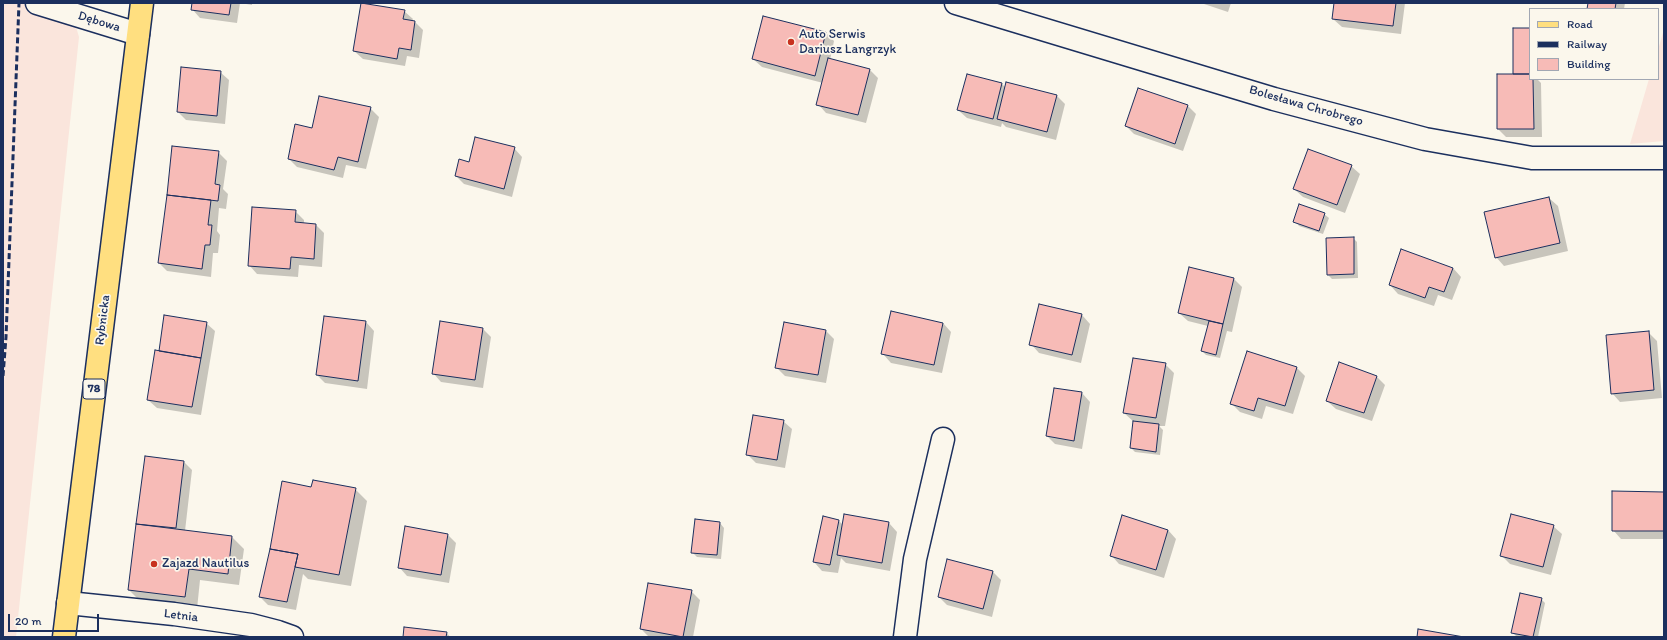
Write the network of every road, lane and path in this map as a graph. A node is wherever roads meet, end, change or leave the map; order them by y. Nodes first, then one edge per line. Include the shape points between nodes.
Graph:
1 (37, 3) edge
2 (142, 3) edge
3 (956, 3) edge
4 (138, 34) junction
5 (1664, 158) edge
6 (943, 439) dead end
7 (68, 603) junction
8 (64, 637) edge
9 (292, 637) edge
10 (905, 637) edge

1 - 4 street, Dębowa
2 - 4 main road, Rybnicka / 78
3 - 5 street, Bolesława Chrobrego via 1274,98 1425,139 1532,158
4 - 7 main road, Rybnicka / 78
6 - 10 street via 915,559
7 - 8 main road, Rybnicka / 78
7 - 9 street, Letnia via 250,625

